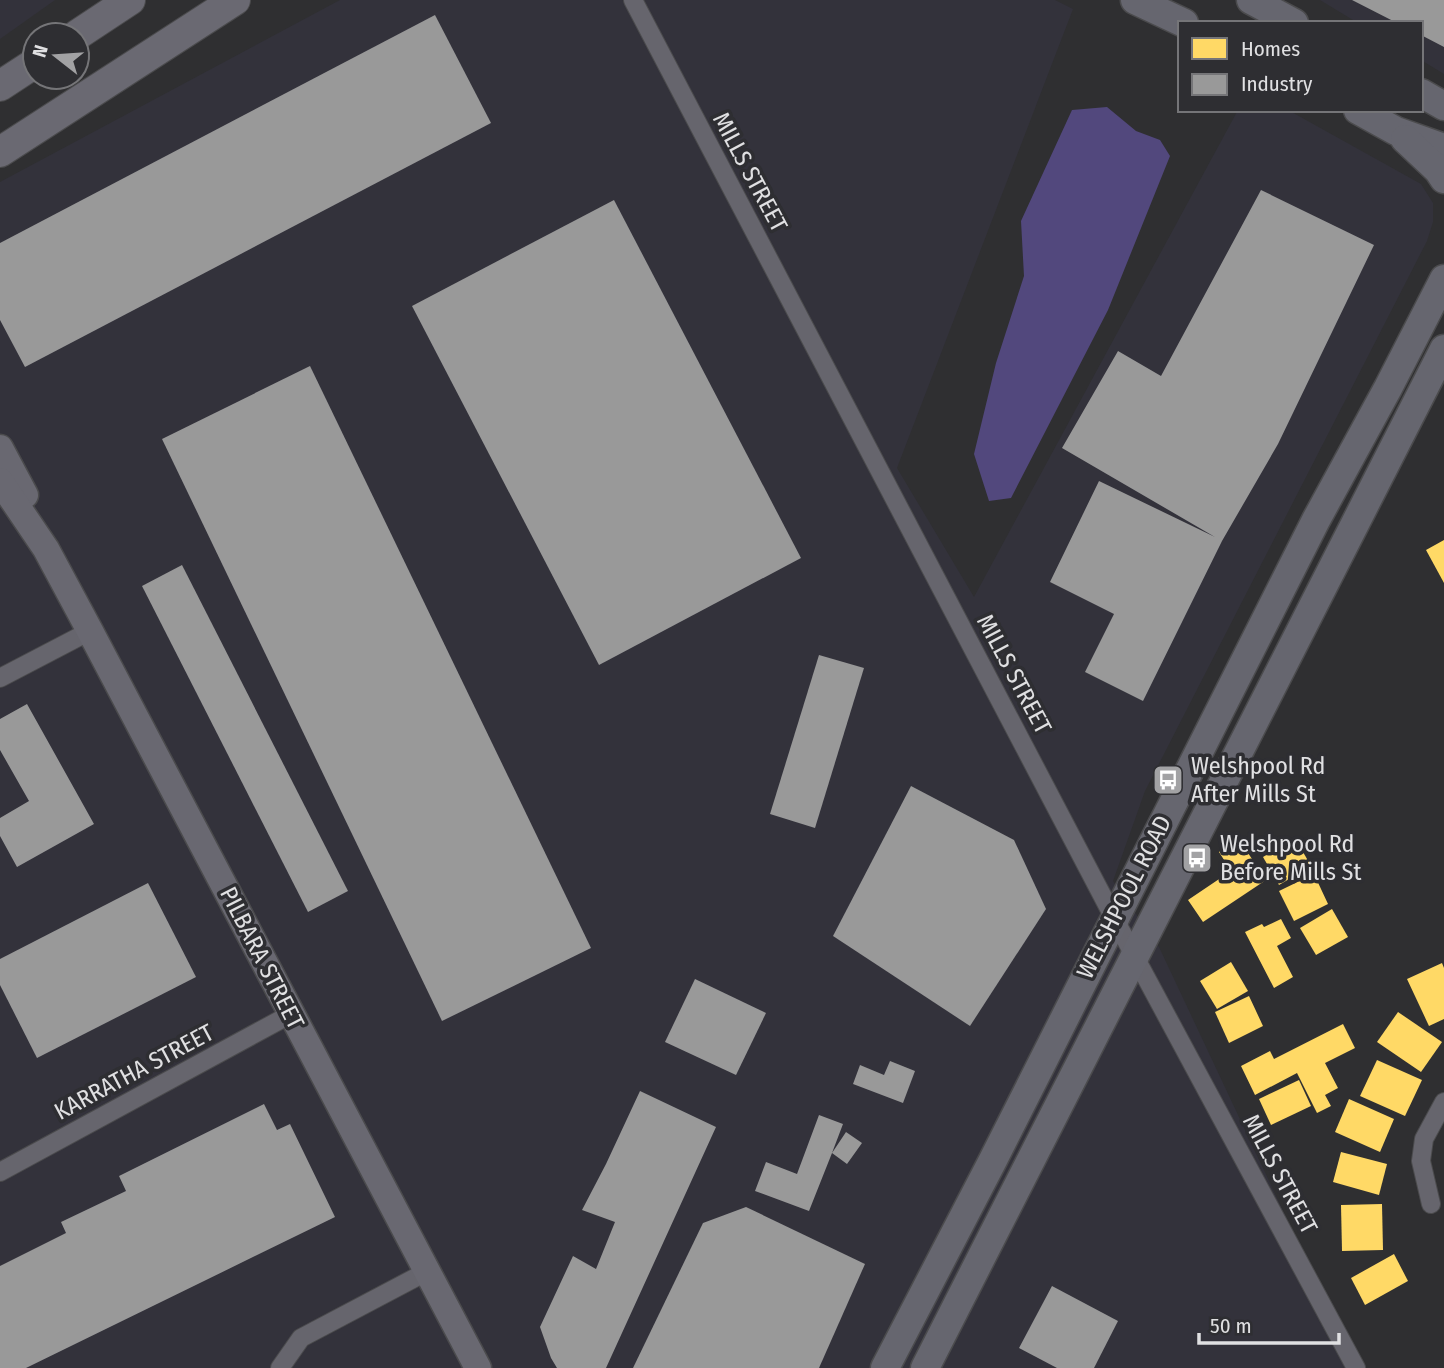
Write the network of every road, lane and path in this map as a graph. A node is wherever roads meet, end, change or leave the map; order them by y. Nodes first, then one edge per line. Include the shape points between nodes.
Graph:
1 (130, 0) edge
2 (235, 0) edge
3 (633, 0) edge
4 (1135, 0) edge
5 (1251, 0) edge
6 (1180, 21) edge
7 (1290, 21) edge
8 (91, 26) edge
9 (21, 72) edge
10 (0, 86) edge
11 (1423, 94) edge
12 (1444, 106) edge
13 (1362, 112) edge
14 (1396, 131) junction
15 (1444, 148) edge
16 (0, 152) edge
17 (1444, 179) edge
18 (1444, 279) edge
19 (1444, 349) edge
20 (0, 448) edge
21 (0, 481) edge
22 (46, 549) junction
23 (90, 631) junction
24 (0, 678) edge
25 (1114, 918) junction
26 (1135, 956) junction
27 (291, 1014) junction
28 (1444, 1101) edge
29 (0, 1172) edge
30 (1431, 1204) dead end
31 (426, 1272) junction
32 (280, 1368) edge
33 (478, 1368) edge
34 (885, 1368) edge
35 (925, 1368) edge
36 (1356, 1368) edge

1 - 8 highway
2 - 16 highway
3 - 25 street, MILLS STREET
4 - 6 main road
5 - 7 main road
9 - 10 highway
11 - 12 main road
13 - 14 main road
14 - 15 main road
14 - 17 main road
18 - 25 main road, WELSHPOOL ROAD
19 - 26 main road, WELSHPOOL ROAD
20 - 22 main road, PILBARA STREET via 33,512
21 - 22 main road, PILBARA STREET
22 - 23 main road, PILBARA STREET
23 - 24 street
23 - 27 main road, PILBARA STREET
25 - 26 street, MILLS STREET
25 - 34 main road, WELSHPOOL ROAD
26 - 35 main road, WELSHPOOL ROAD
26 - 36 street, MILLS STREET
27 - 29 street, KARRATHA STREET
27 - 31 main road, PILBARA STREET
28 - 30 street via 1424,1139 1421,1161
31 - 32 street via 301,1338
31 - 33 main road, PILBARA STREET

